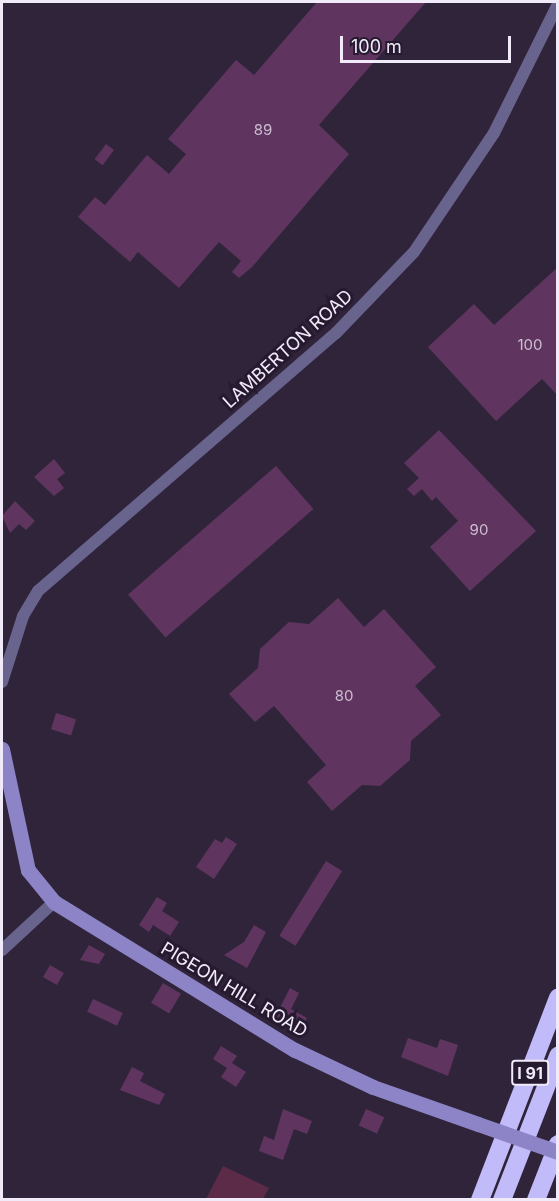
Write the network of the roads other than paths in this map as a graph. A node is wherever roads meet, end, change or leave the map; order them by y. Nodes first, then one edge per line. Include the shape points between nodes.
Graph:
1 (558, 4) edge
2 (2, 682) edge
3 (2, 749) edge
4 (54, 902) junction
5 (2, 950) edge
6 (558, 998) edge
7 (558, 1056) edge
8 (558, 1088) edge
9 (558, 1144) edge
10 (558, 1152) edge
11 (480, 1200) edge
12 (502, 1200) edge
13 (514, 1200) edge
14 (536, 1200) edge

1 - 2 street, LAMBERTON ROAD via 494,133 414,252 336,333 38,591 23,616
3 - 4 street, PIGEON HILL ROAD via 28,870
4 - 5 street
4 - 10 street, PIGEON HILL ROAD, bridge via 295,1050 373,1087
6 - 11 highway, I 91
7 - 12 highway
8 - 13 highway
9 - 14 highway

